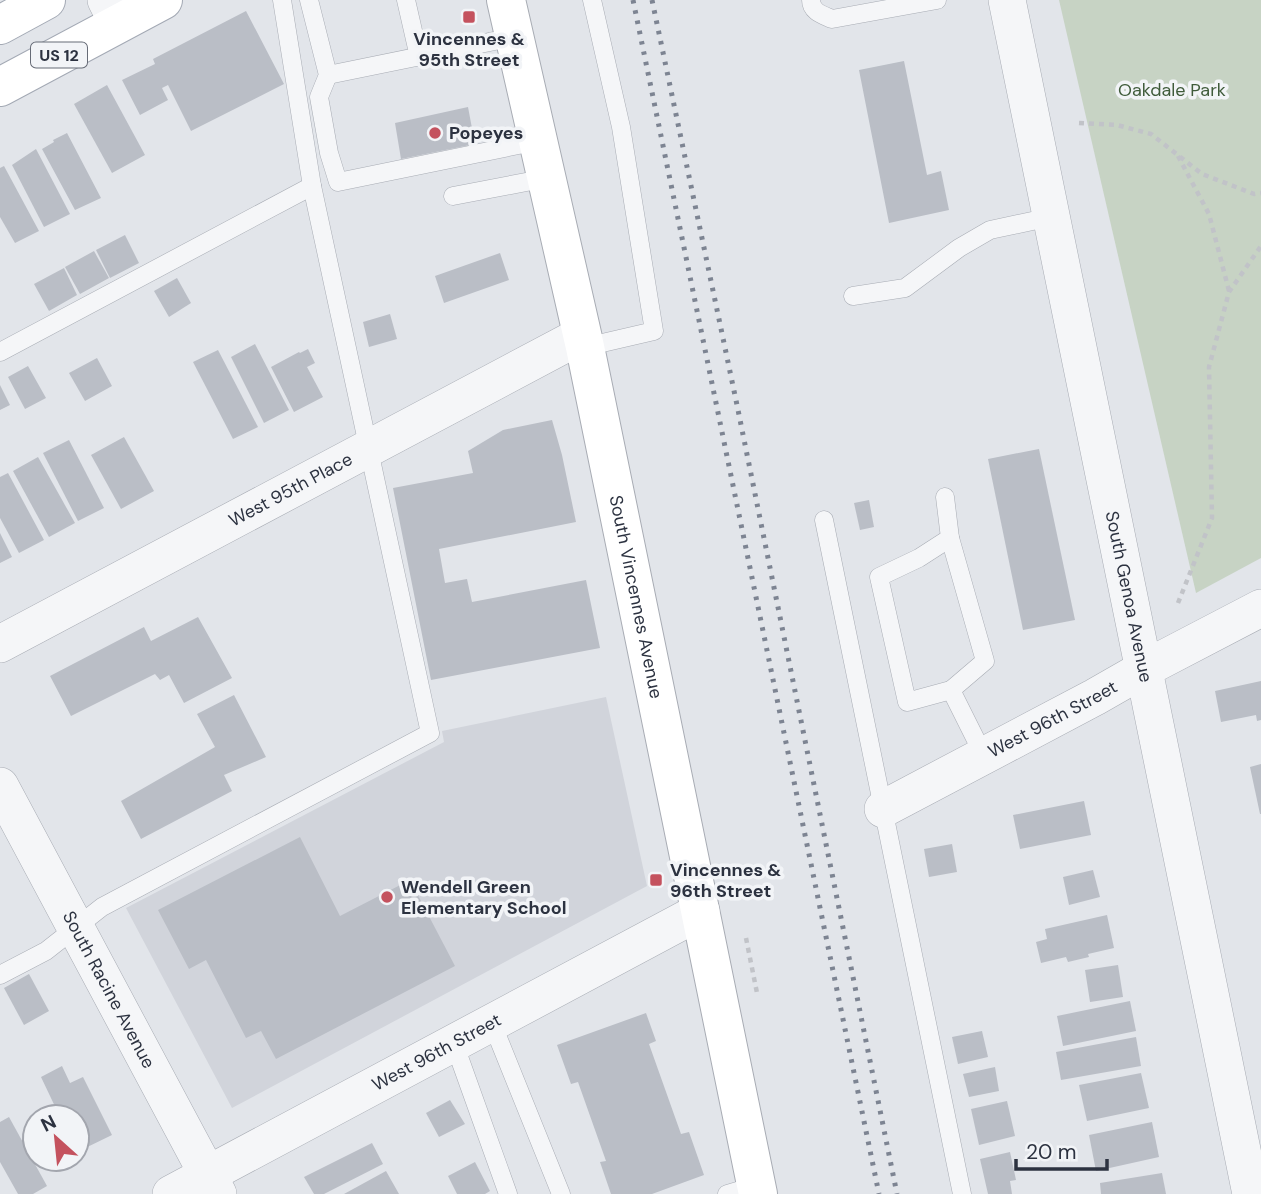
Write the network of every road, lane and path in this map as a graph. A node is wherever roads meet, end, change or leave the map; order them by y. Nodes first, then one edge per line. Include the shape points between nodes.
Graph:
1 (46, 0) edge
2 (163, 0) edge
3 (282, 0) edge
4 (309, 0) edge
5 (406, 0) edge
6 (506, 0) edge
7 (593, 0) edge
8 (811, 0) edge
9 (937, 0) edge
10 (1007, 0) edge
11 (883, 4) edge
12 (112, 12) edge
13 (0, 25) edge
14 (514, 37) junction
15 (419, 57) junction
16 (328, 75) junction
17 (0, 87) edge
18 (1079, 123) dead end
19 (538, 141) junction
20 (1176, 154) junction
21 (547, 178) junction
22 (312, 186) junction
23 (1261, 193) edge
24 (453, 197) dead end
25 (1052, 217) junction
26 (1261, 246) edge
27 (1229, 292) junction
28 (853, 296) dead end
29 (584, 341) junction
30 (0, 352) edge
31 (369, 448) junction
32 (945, 497) dead end
33 (824, 520) dead end
34 (950, 538) junction
35 (1178, 603) dead end
36 (1261, 608) edge
37 (0, 644) edge
38 (1144, 669) junction
39 (951, 690) junction
40 (984, 756) junction
41 (0, 786) edge
42 (883, 809) junction
43 (701, 911) junction
44 (76, 928) junction
45 (746, 938) dead end
46 (0, 975) edge
47 (757, 993) dead end
48 (492, 1023) junction
49 (454, 1043) junction
50 (213, 1184) edge
51 (747, 1191) edge
52 (171, 1194) edge
53 (508, 1194) edge
54 (561, 1194) edge
55 (962, 1194) edge
56 (1251, 1194) edge

1 - 13 main road
2 - 12 main road, US 12
3 - 22 lane
4 - 16 lane
5 - 15 lane
6 - 14 main road, South Vincennes Avenue
7 - 29 lane via 621,127 654,331
8 - 11 lane via 818,13 832,19
9 - 11 lane
10 - 25 street, South Genoa Avenue
12 - 17 main road, US 12
14 - 15 lane
14 - 19 main road, South Vincennes Avenue
15 - 16 lane
16 - 19 lane via 319,97 338,182
18 - 20 path via 1117,125 1151,134
19 - 21 main road, South Vincennes Avenue
20 - 23 path via 1202,174
20 - 27 path via 1209,215
21 - 24 lane
21 - 29 main road, South Vincennes Avenue
22 - 30 lane
22 - 31 lane
25 - 28 lane via 990,230 905,288
25 - 38 street, South Genoa Avenue
26 - 27 path
27 - 35 path via 1209,367 1212,518
29 - 31 street, West 95th Place
29 - 43 main road, South Vincennes Avenue
31 - 37 street, West 95th Place
31 - 44 lane via 430,733 114,900
32 - 34 lane
33 - 42 lane
34 - 39 lane via 985,661
34 - 39 lane via 879,577 907,702
36 - 38 street, West 96th Street
38 - 40 street, West 96th Street
38 - 56 street, South Genoa Avenue
39 - 40 lane
40 - 42 street, West 96th Street
41 - 44 street, South Racine Avenue
42 - 55 lane
43 - 48 street, West 96th Street
43 - 51 main road, South Vincennes Avenue
44 - 46 lane via 46,951
44 - 50 street, South Racine Avenue
45 - 47 path
48 - 49 street, West 96th Street
48 - 54 lane
49 - 50 street, West 96th Street
49 - 53 lane
50 - 52 street, West 96th Street

